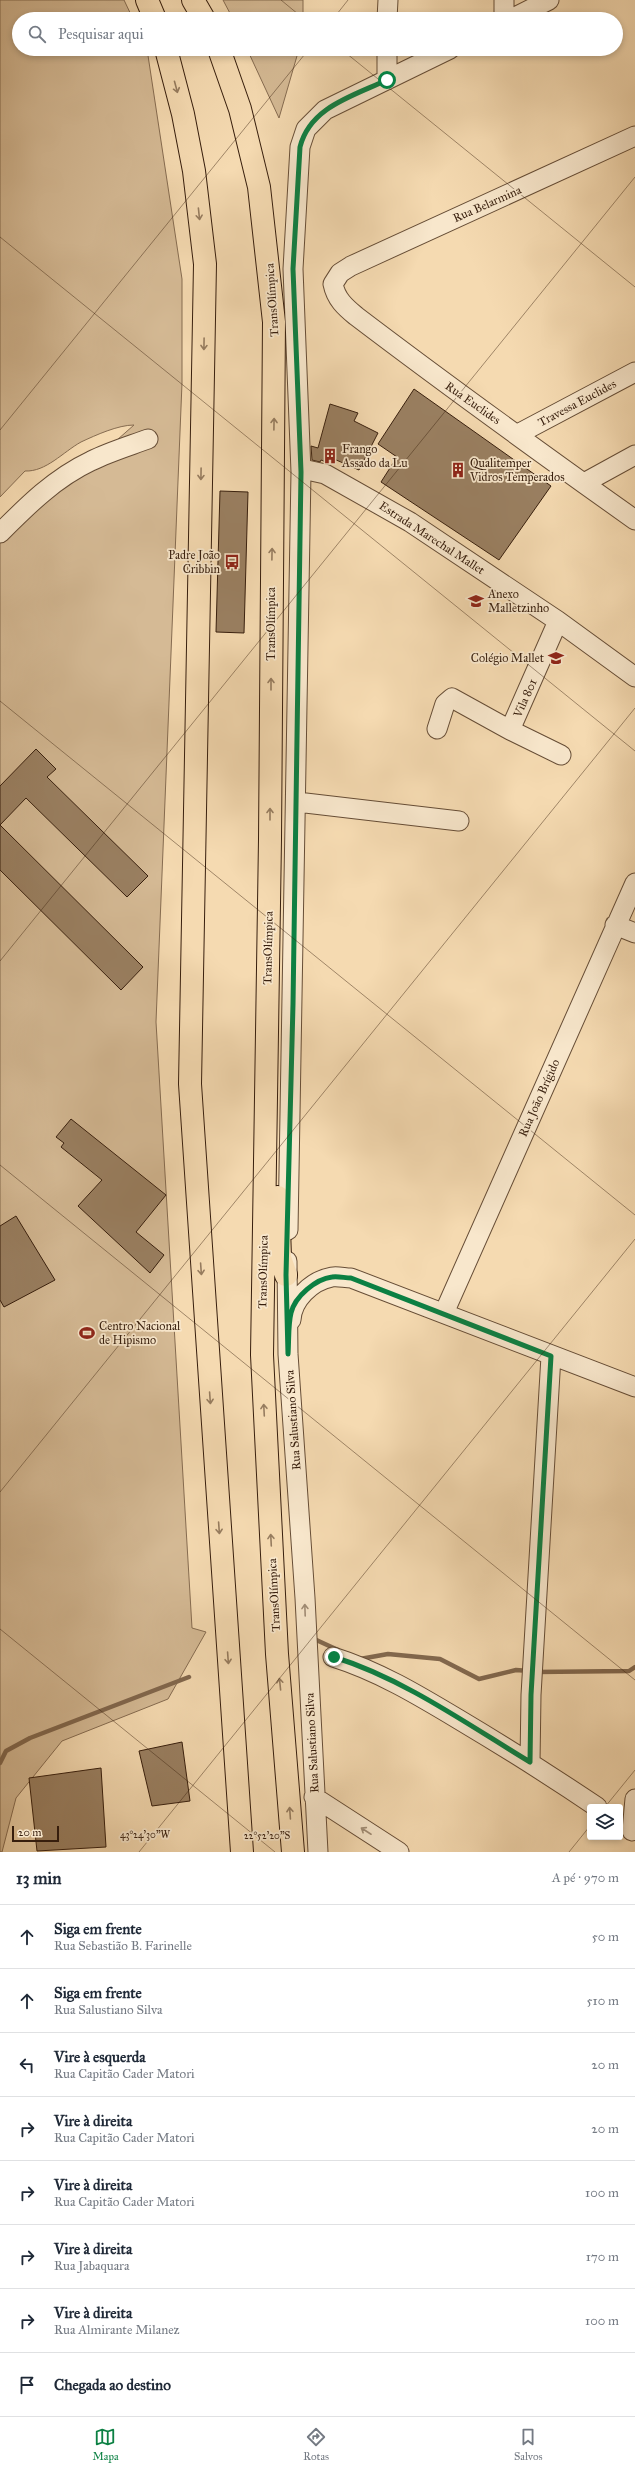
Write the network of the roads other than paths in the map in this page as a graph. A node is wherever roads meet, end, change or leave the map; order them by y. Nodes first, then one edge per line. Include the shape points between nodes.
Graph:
1 (147, 0) edge
2 (193, 0) edge
3 (388, 0) edge
4 (504, 0) edge
5 (549, 0) edge
6 (152, 12) edge
7 (200, 12) edge
8 (387, 12) edge
9 (504, 12) edge
10 (525, 12) edge
11 (168, 56) edge
12 (221, 56) edge
13 (387, 56) edge
14 (436, 56) edge
15 (387, 80) junction
16 (635, 136) edge
17 (340, 273) joint
18 (635, 372) edge
19 (518, 434) junction
20 (148, 439) dead end
21 (635, 455) edge
22 (301, 472) junction
23 (584, 483) junction
24 (635, 520) edge
25 (0, 533) edge
26 (558, 621) junction
27 (635, 677) edge
28 (437, 729) dead end
29 (510, 730) junction
30 (561, 755) dead end
31 (297, 802) junction
32 (459, 821) dead end
33 (270, 839) junction
34 (635, 883) edge
35 (615, 925) junction
36 (635, 933) edge
37 (286, 1275) junction
38 (444, 1313) junction
39 (288, 1354) junction
40 (551, 1356) junction
41 (635, 1387) edge
42 (334, 1657) dead end
43 (530, 1762) junction
44 (314, 1797) junction
45 (635, 1799) edge
46 (593, 1804) edge
47 (629, 1829) edge
48 (242, 1852) edge
49 (293, 1852) edge
50 (318, 1852) edge
51 (399, 1852) edge

1 - 6 highway
2 - 7 highway
3 - 8 street
4 - 9 street
5 - 10 street
11 -> 48 highway via 194,171 205,264 190,1084
33 -> 12 highway, TransOlímpica via 274,322 259,187 240,109
13 - 15 street
14 - 15 street, Rua Salustiano Silva
15 - 22 street, Rua Salustiano Silva via 325,110 306,129 300,147 293,269
16 - 17 street, Rua Belarmina
17 - 19 street, Rua Euclides via 333,284 335,293 356,316 468,401
18 - 19 street, Travessa Euclides
19 - 23 street, Rua Euclides
20 - 25 street via 92,460 76,469 33,500
21 - 23 street
22 - 26 street, Estrada Marechal Mallet via 307,470 325,474 403,518
22 - 31 street, Rua Salustiano Silva
23 - 24 street, Rua Euclides
26 - 27 street, Estrada Marechal Mallet
26 - 29 street, Vila 801
28 - 29 street, Vila 801 via 445,704 452,698
29 - 30 street, Vila 801
31 - 32 street
31 - 37 street, Rua Salustiano Silva
33 - 37 highway via 276,899 276,1146 280,1258
49 -> 33 highway, TransOlímpica via 277,1654 262,1355
34 - 35 street, Rua João Brígido
35 - 36 street
35 - 38 street, Rua João Brígido
37 - 39 street, Rua Salustiano Silva
38 - 39 street via 351,1278 333,1276 305,1291 294,1304
38 - 40 street
44 -> 39 street, Rua Salustiano Silva via 305,1598
40 - 41 street
40 - 43 street via 531,1695
42 - 43 street via 398,1684
43 - 46 street
44 - 50 street, Rua Salustiano Silva
51 -> 44 street
45 - 47 street

